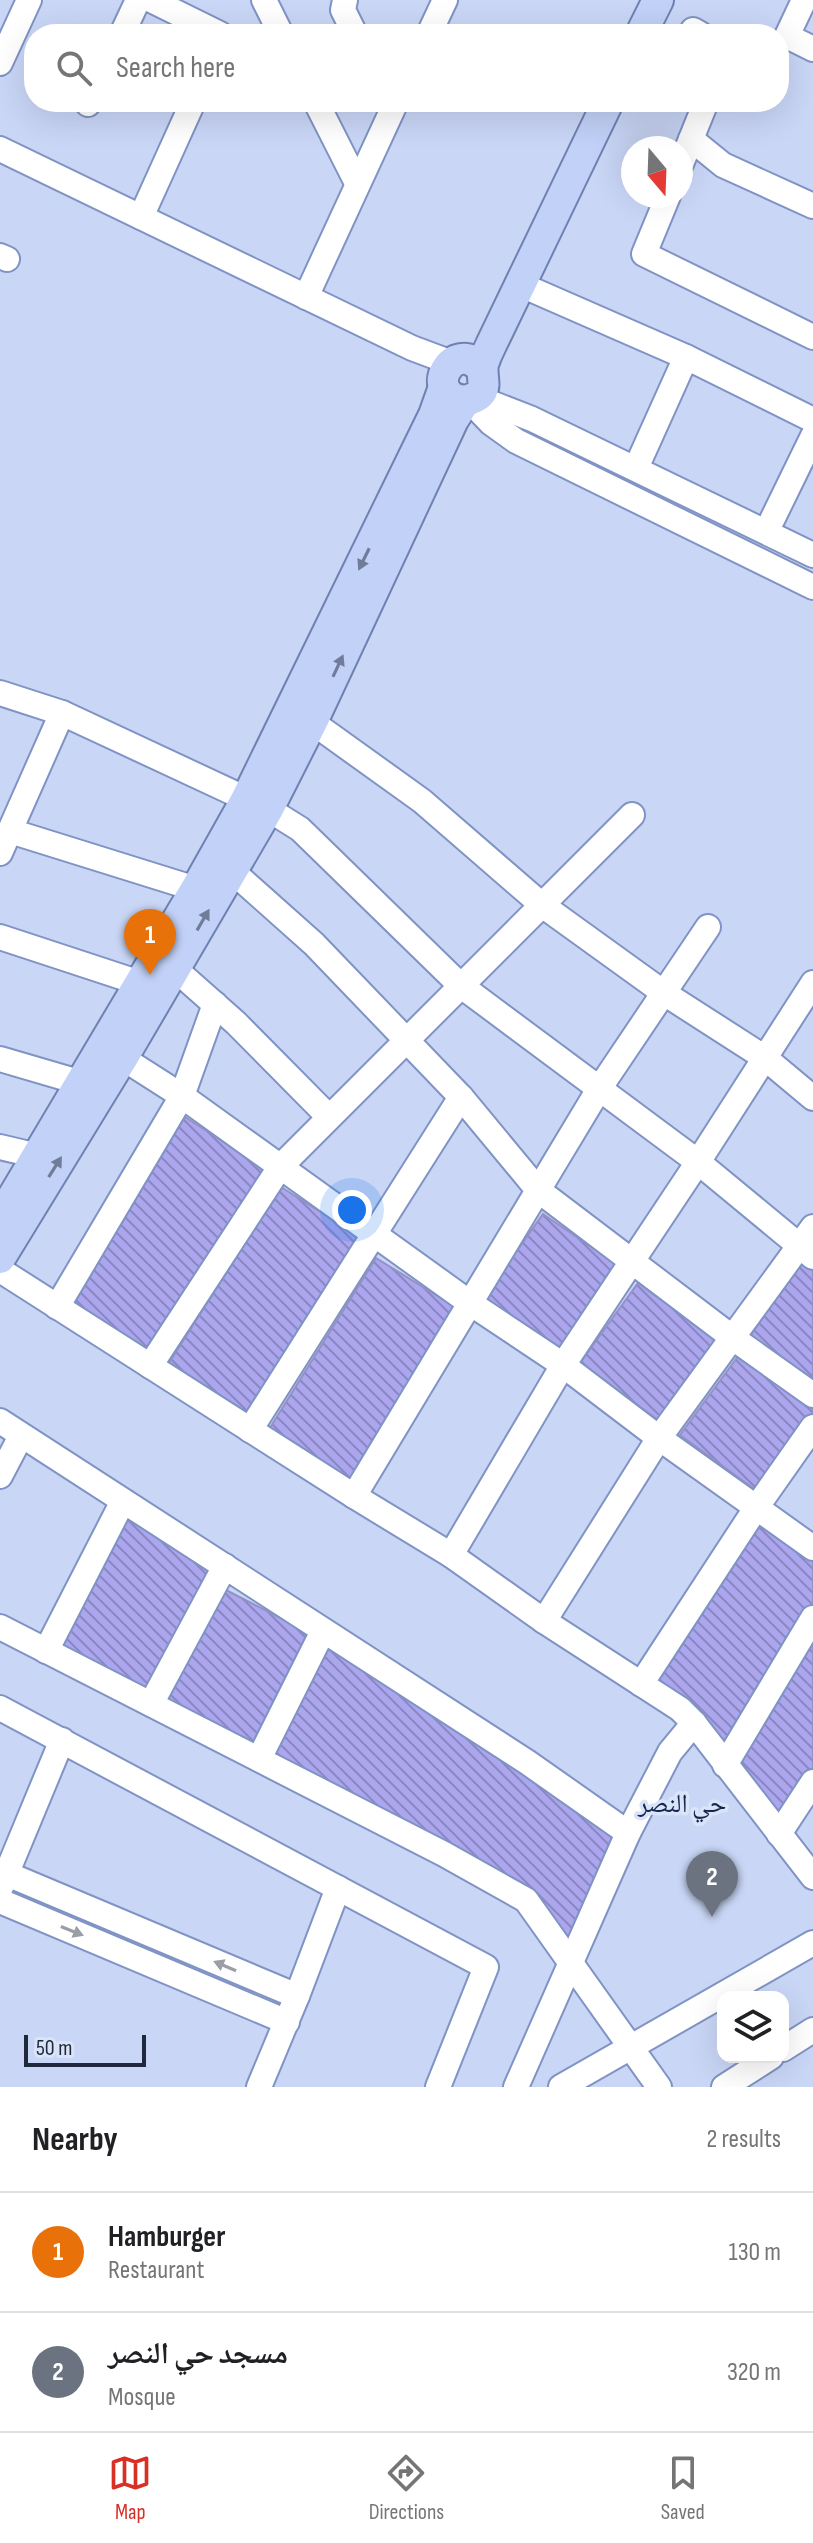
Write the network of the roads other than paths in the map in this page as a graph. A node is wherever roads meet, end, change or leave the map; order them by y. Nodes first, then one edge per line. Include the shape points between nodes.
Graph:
1 (29, 0) edge
2 (138, 0) edge
3 (151, 0) edge
4 (264, 0) edge
5 (345, 0) edge
6 (445, 0) edge
7 (639, 0) edge
8 (658, 0) edge
9 (804, 0) edge
10 (127, 24) edge
11 (200, 24) edge
12 (276, 24) edge
13 (350, 24) edge
14 (434, 24) edge
15 (628, 24) edge
16 (646, 24) edge
17 (789, 32) edge
18 (789, 37) edge
19 (813, 49) edge
20 (0, 63) edge
21 (188, 112) edge
22 (321, 112) edge
23 (389, 112) edge
24 (585, 112) edge
25 (603, 112) edge
26 (702, 112) edge
27 (692, 136) edge
28 (693, 141) edge
29 (0, 149) edge
30 (0, 164) edge
31 (357, 183) junction
32 (813, 206) edge
33 (663, 208) edge
34 (141, 217) junction
35 (519, 284) junction
36 (306, 297) junction
37 (813, 337) edge
38 (686, 357) junction
39 (463, 381) junction
40 (813, 420) edge
41 (813, 436) edge
42 (641, 457) junction
43 (398, 513) junction
44 (772, 520) junction
45 (813, 541) edge
46 (813, 555) edge
47 (813, 587) edge
48 (0, 693) edge
49 (62, 713) junction
50 (312, 722) junction
51 (11, 798) edge
52 (257, 804) junction
53 (632, 815) dead end
54 (5, 842) edge
55 (232, 871) junction
56 (196, 889) junction
57 (542, 905) junction
58 (708, 927) dead end
59 (0, 937) edge
60 (175, 969) junction
61 (140, 983) junction
62 (813, 983) edge
63 (460, 985) junction
64 (664, 993) junction
65 (215, 1004) junction
66 (405, 1041) junction
67 (113, 1051) junction
68 (765, 1058) junction
69 (0, 1059) edge
70 (82, 1083) junction
71 (599, 1089) junction
72 (182, 1096) junction
73 (461, 1097) junction
74 (813, 1098) edge
75 (329, 1117) junction
76 (0, 1147) edge
77 (38, 1156) junction
78 (698, 1162) junction
79 (280, 1167) junction
80 (538, 1190) junction
81 (0, 1218) edge
82 (373, 1233) junction
83 (808, 1243) edge
84 (0, 1258) edge
85 (632, 1262) junction
86 (0, 1270) edge
87 (470, 1303) junction
88 (57, 1307) junction
89 (733, 1338) junction
90 (563, 1365) junction
91 (150, 1366) junction
92 (813, 1395) edge
93 (0, 1421) edge
94 (813, 1427) edge
95 (250, 1430) junction
96 (21, 1436) junction
97 (659, 1438) junction
98 (0, 1476) edge
99 (354, 1496) junction
100 (123, 1501) junction
101 (756, 1508) junction
102 (813, 1548) edge
103 (451, 1555) junction
104 (225, 1566) junction
105 (813, 1618) edge
106 (544, 1621) junction
107 (0, 1627) edge
108 (323, 1631) junction
109 (46, 1651) junction
110 (641, 1684) junction
111 (151, 1704) junction
112 (0, 1708) edge
113 (694, 1723) junction
114 (62, 1740) junction
115 (259, 1759) junction
116 (725, 1765) junction
117 (813, 1782) edge
118 (628, 1833) junction
119 (779, 1834) junction
120 (813, 1877) edge
121 (2, 1878) edge
122 (338, 1888) junction
123 (0, 1901) edge
124 (813, 1943) edge
125 (572, 1964) junction
126 (297, 1996) junction
127 (287, 2022) junction
128 (813, 2030) edge
129 (789, 2045) edge
130 (632, 2046) junction
131 (762, 2063) edge
132 (259, 2087) edge
133 (438, 2087) edge
134 (516, 2087) edge
135 (561, 2087) edge
136 (659, 2087) edge
137 (724, 2087) edge

1 - 20 street
2 - 10 street
3 - 11 street
4 - 12 street
5 - 13 street
6 - 14 street
7 - 15 main road
8 - 16 main road
9 - 17 street
18 - 19 street
21 - 34 street
22 - 31 street
23 - 31 street
24 - 39 main road via 471,346
25 - 35 main road
26 - 27 street
28 - 32 street via 723,165
29 - 34 street
30 - 39 street
31 - 36 street
33 - 37 street via 644,254
34 - 36 street
35 - 38 street
35 - 39 main road
36 - 39 street via 412,348
38 - 40 street
38 - 42 street
39 - 42 street
39 - 43 main road via 438,406
39 - 46 street via 491,403
39 - 47 street via 491,423 516,441
41 - 44 street
42 - 44 street
50 -> 43 main road
43 -> 52 main road
44 - 45 street
48 - 49 street
49 - 51 street
49 - 52 street
50 - 52 main road
50 - 57 street via 422,801
51 - 54 street
52 - 55 main road
52 - 56 main road
52 - 63 street via 300,829
53 - 57 street
54 - 56 street
60 -> 55 main road
55 - 66 street via 314,944
56 - 61 main road
57 - 63 street
57 - 64 street
58 - 64 street
59 - 61 street
60 - 65 street
60 - 67 main road
61 - 67 main road
62 - 68 street
63 - 66 street
63 - 71 street
64 - 68 street
64 - 71 street
65 - 72 street
65 - 75 street
66 - 73 street
66 - 75 street
67 - 70 main road
67 - 72 street
84 -> 67 main road
68 - 74 street
68 - 78 street
69 - 70 street
70 - 77 main road
71 - 78 street
71 - 80 street
72 - 79 street
72 - 88 street
73 - 80 street
73 - 82 street
75 - 79 street
76 - 77 street
77 - 81 main road
78 - 83 street
78 - 85 street
79 - 82 street
79 - 91 street
80 - 85 street
80 - 87 street
82 - 87 street
82 - 95 street
83 - 89 street
85 - 89 street
85 - 90 street
86 - 88 street
87 - 90 street
87 - 99 street
88 - 91 street
89 - 92 street
89 - 97 street
90 - 97 street
90 - 103 street
91 - 95 street
93 - 96 street
94 - 101 street
95 - 99 street
96 - 98 street
96 - 100 street
97 - 101 street
97 - 106 street
99 - 103 street
100 - 104 street
100 - 109 street
101 - 102 street
101 - 110 street
103 - 106 street
104 - 108 street
104 - 111 street
105 - 116 street
106 - 110 street
107 - 109 street
108 - 115 street
108 - 118 street
109 - 111 street
110 - 113 street
111 - 115 street
112 - 114 street
113 - 116 street
113 - 118 street via 670,1752
114 - 121 street
114 - 122 street
115 - 125 street via 526,1900
116 - 119 street
117 - 119 street
118 - 125 street
119 - 120 street
126 -> 121 street
122 - 126 street
122 - 133 street via 486,1967
123 -> 127 street
124 - 130 street
125 - 130 street
125 - 134 street
126 - 127 street
127 - 132 street
128 - 129 street
130 - 135 street
130 - 136 street
131 - 137 street

